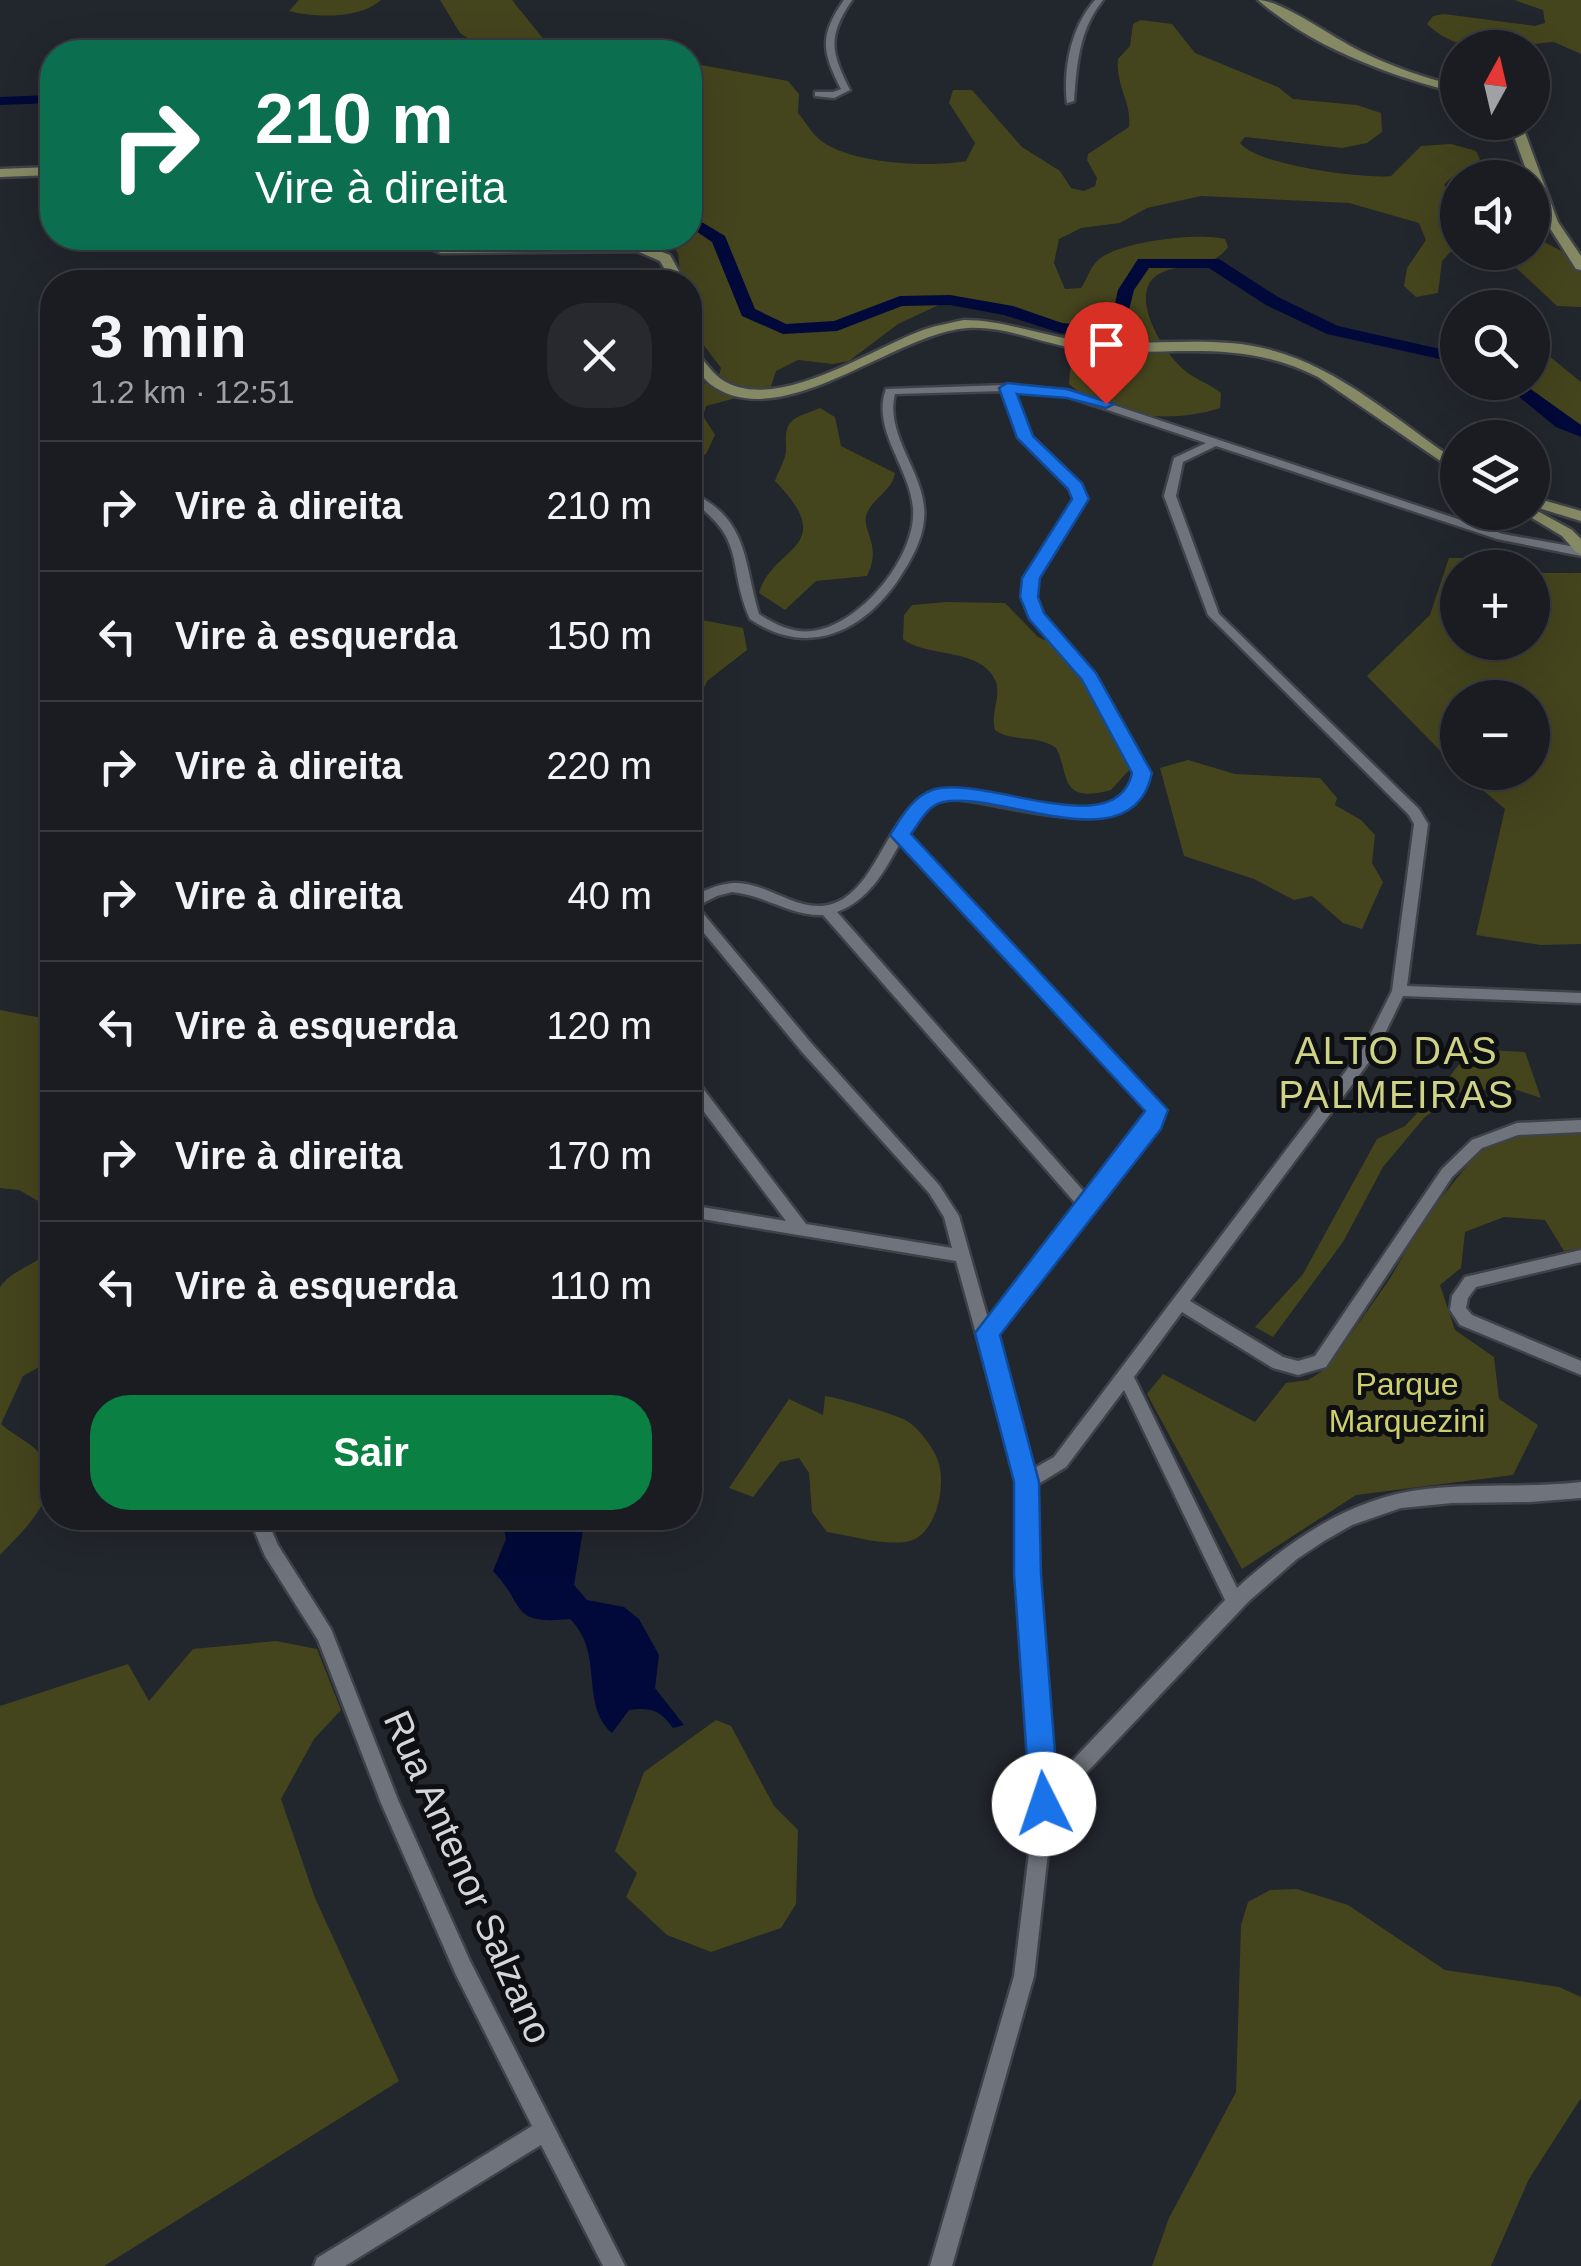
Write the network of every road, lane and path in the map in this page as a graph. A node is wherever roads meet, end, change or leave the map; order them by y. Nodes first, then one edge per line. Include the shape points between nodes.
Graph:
1 (848, 0) edge
2 (1099, 0) edge
3 (1264, 0) edge
4 (1440, 86) edge
5 (818, 94) dead end
6 (1070, 102) dead end
7 (1521, 140) edge
8 (40, 172) edge
9 (0, 174) edge
10 (646, 250) edge
11 (1581, 266) edge
12 (672, 270) edge
13 (702, 369) edge
14 (1007, 388) junction
15 (1216, 442) junction
16 (1440, 457) edge
17 (702, 504) edge
18 (1550, 508) edge
19 (1581, 519) edge
20 (1550, 523) edge
21 (1567, 533) junction
22 (1501, 537) junction
23 (1581, 550) edge
24 (900, 835) junction
25 (702, 896) edge
26 (828, 910) junction
27 (702, 920) edge
28 (1400, 992) junction
29 (1581, 998) edge
30 (702, 1098) edge
31 (1581, 1126) edge
32 (1086, 1206) junction
33 (702, 1213) edge
34 (800, 1227) junction
35 (964, 1256) junction
36 (1581, 1256) edge
37 (1180, 1303) junction
38 (988, 1333) junction
39 (1581, 1368) edge
40 (1125, 1376) junction
41 (1026, 1482) junction
42 (1581, 1490) edge
43 (263, 1530) edge
44 (1235, 1602) junction
45 (1044, 1804) junction
46 (544, 2131) junction
47 (325, 2266) edge
48 (614, 2266) edge
49 (941, 2266) edge

1 - 5 street via 827,46 846,90
2 - 6 street via 1086,12 1076,40
3 - 4 street via 1356,56
7 - 11 street via 1552,222
8 - 9 street
10 - 12 street via 665,258
13 - 16 street via 730,388 772,394 810,386 924,333 984,323 1093,346 1278,354 1320,374
14 - 15 street via 1080,397
14 - 17 street via 890,391 888,413 919,507 906,559 867,610 816,635 786,632 754,616 737,537
14 - 24 street via 1025,438 1076,487 1080,499 1031,578 1029,597 1036,615 1090,678 1142,773 1139,788 1128,804 1103,811 937,796
15 - 22 street
15 - 28 street via 1178,460 1170,496 1214,615 1414,812 1421,836
18 - 19 street
19 - 21 street
20 - 21 street
21 - 22 street
21 - 23 street
22 - 23 street
24 - 26 street via 870,883
24 - 32 street via 1157,1110
25 - 26 street via 734,886 801,909
26 - 32 street
27 - 35 street via 934,1190
28 - 29 street
28 - 37 street via 1370,1050
30 - 34 street
31 - 37 street via 1516,1129 1477,1144 1447,1173 1320,1362 1298,1368 1279,1363
32 - 38 street
33 - 34 street
34 - 35 street
35 - 38 street
36 - 39 street via 1470,1282 1458,1310 1481,1327
37 - 40 street
38 - 41 street
40 - 41 street via 1060,1462
40 - 44 street
41 - 45 street
42 - 44 street via 1447,1495 1379,1506 1316,1535 1263,1572
43 - 46 street, Rua Antenor Salzano via 326,1635 390,1802
44 - 45 street
45 - 49 street via 1024,1976
46 - 47 street
46 - 48 street, Rua Antenor Salzano

